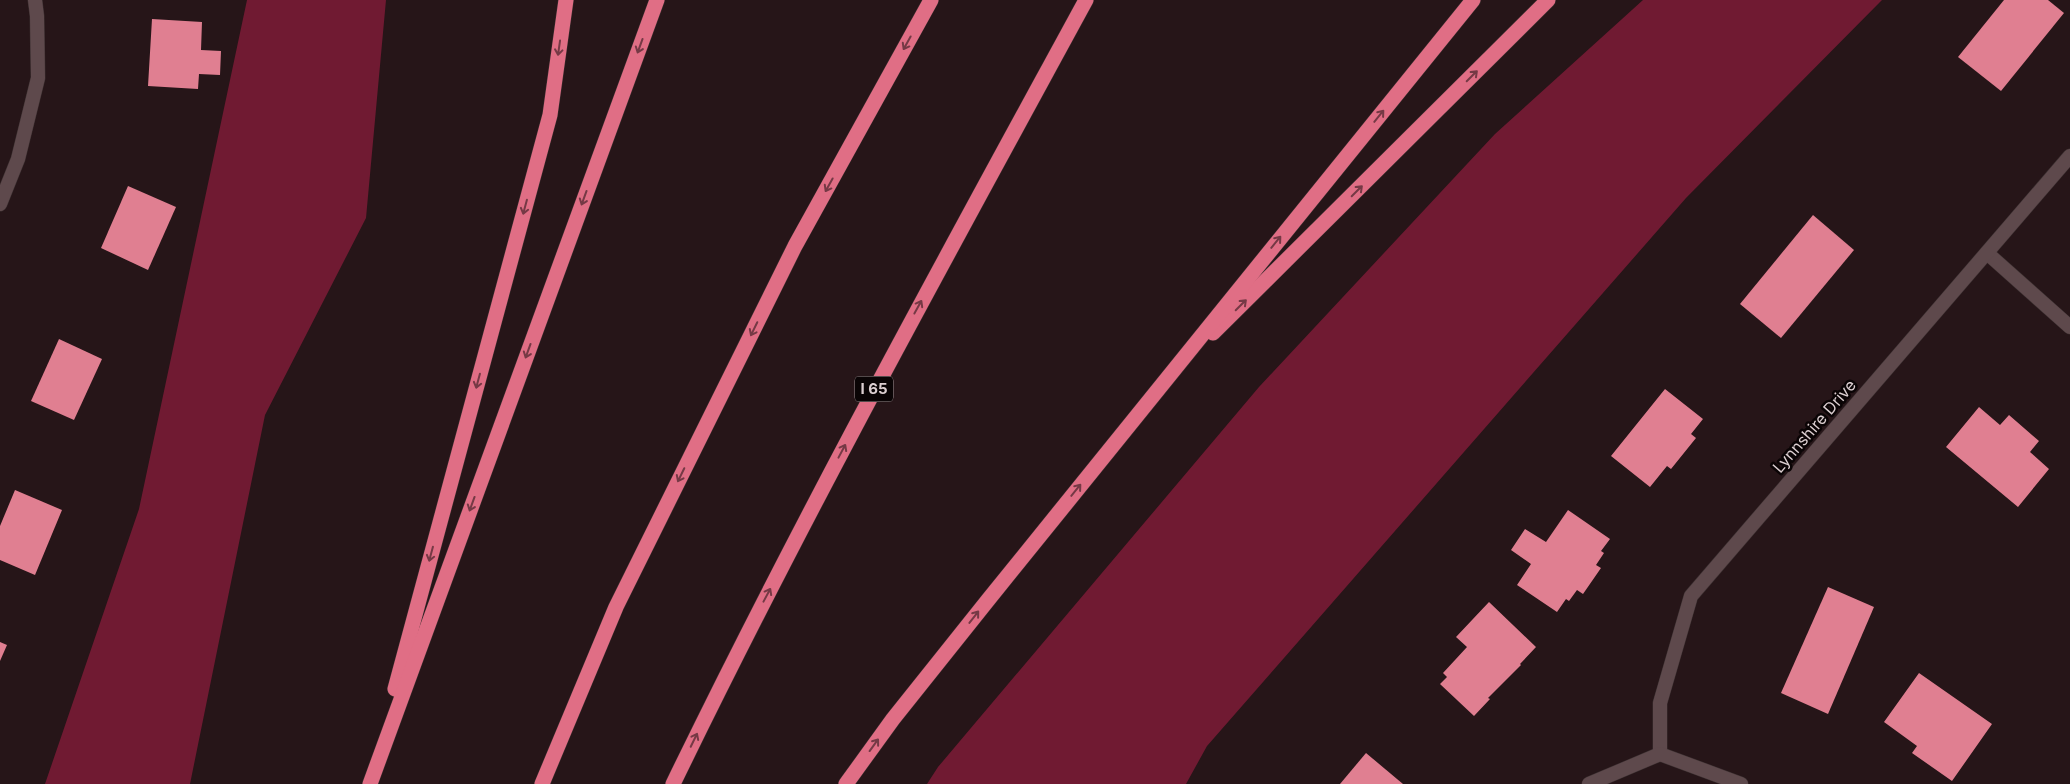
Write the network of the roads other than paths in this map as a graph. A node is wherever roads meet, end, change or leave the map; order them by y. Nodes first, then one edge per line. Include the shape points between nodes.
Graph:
1 (35, 0) edge
2 (566, 0) edge
3 (657, 0) edge
4 (931, 0) edge
5 (1086, 0) edge
6 (1473, 0) edge
7 (1548, 0) edge
8 (2070, 156) edge
9 (0, 204) edge
10 (1987, 253) junction
11 (2070, 327) edge
12 (1157, 389) junction
13 (1660, 754) junction
14 (370, 784) edge
15 (542, 784) edge
16 (673, 784) edge
17 (846, 784) edge
18 (1589, 784) edge
19 (1741, 784) edge

1 - 9 street via 38,78 18,159
2 -> 14 highway via 550,115
3 -> 14 highway
4 -> 15 highway via 795,246 616,607
16 -> 5 highway, I 65 via 739,647 883,372
12 -> 6 highway
12 -> 7 highway
8 - 10 street, Lynnshire Drive
10 - 11 street
10 - 13 street, Lynnshire Drive via 1691,596 1660,703
17 -> 12 highway
13 - 18 street
13 - 19 street

